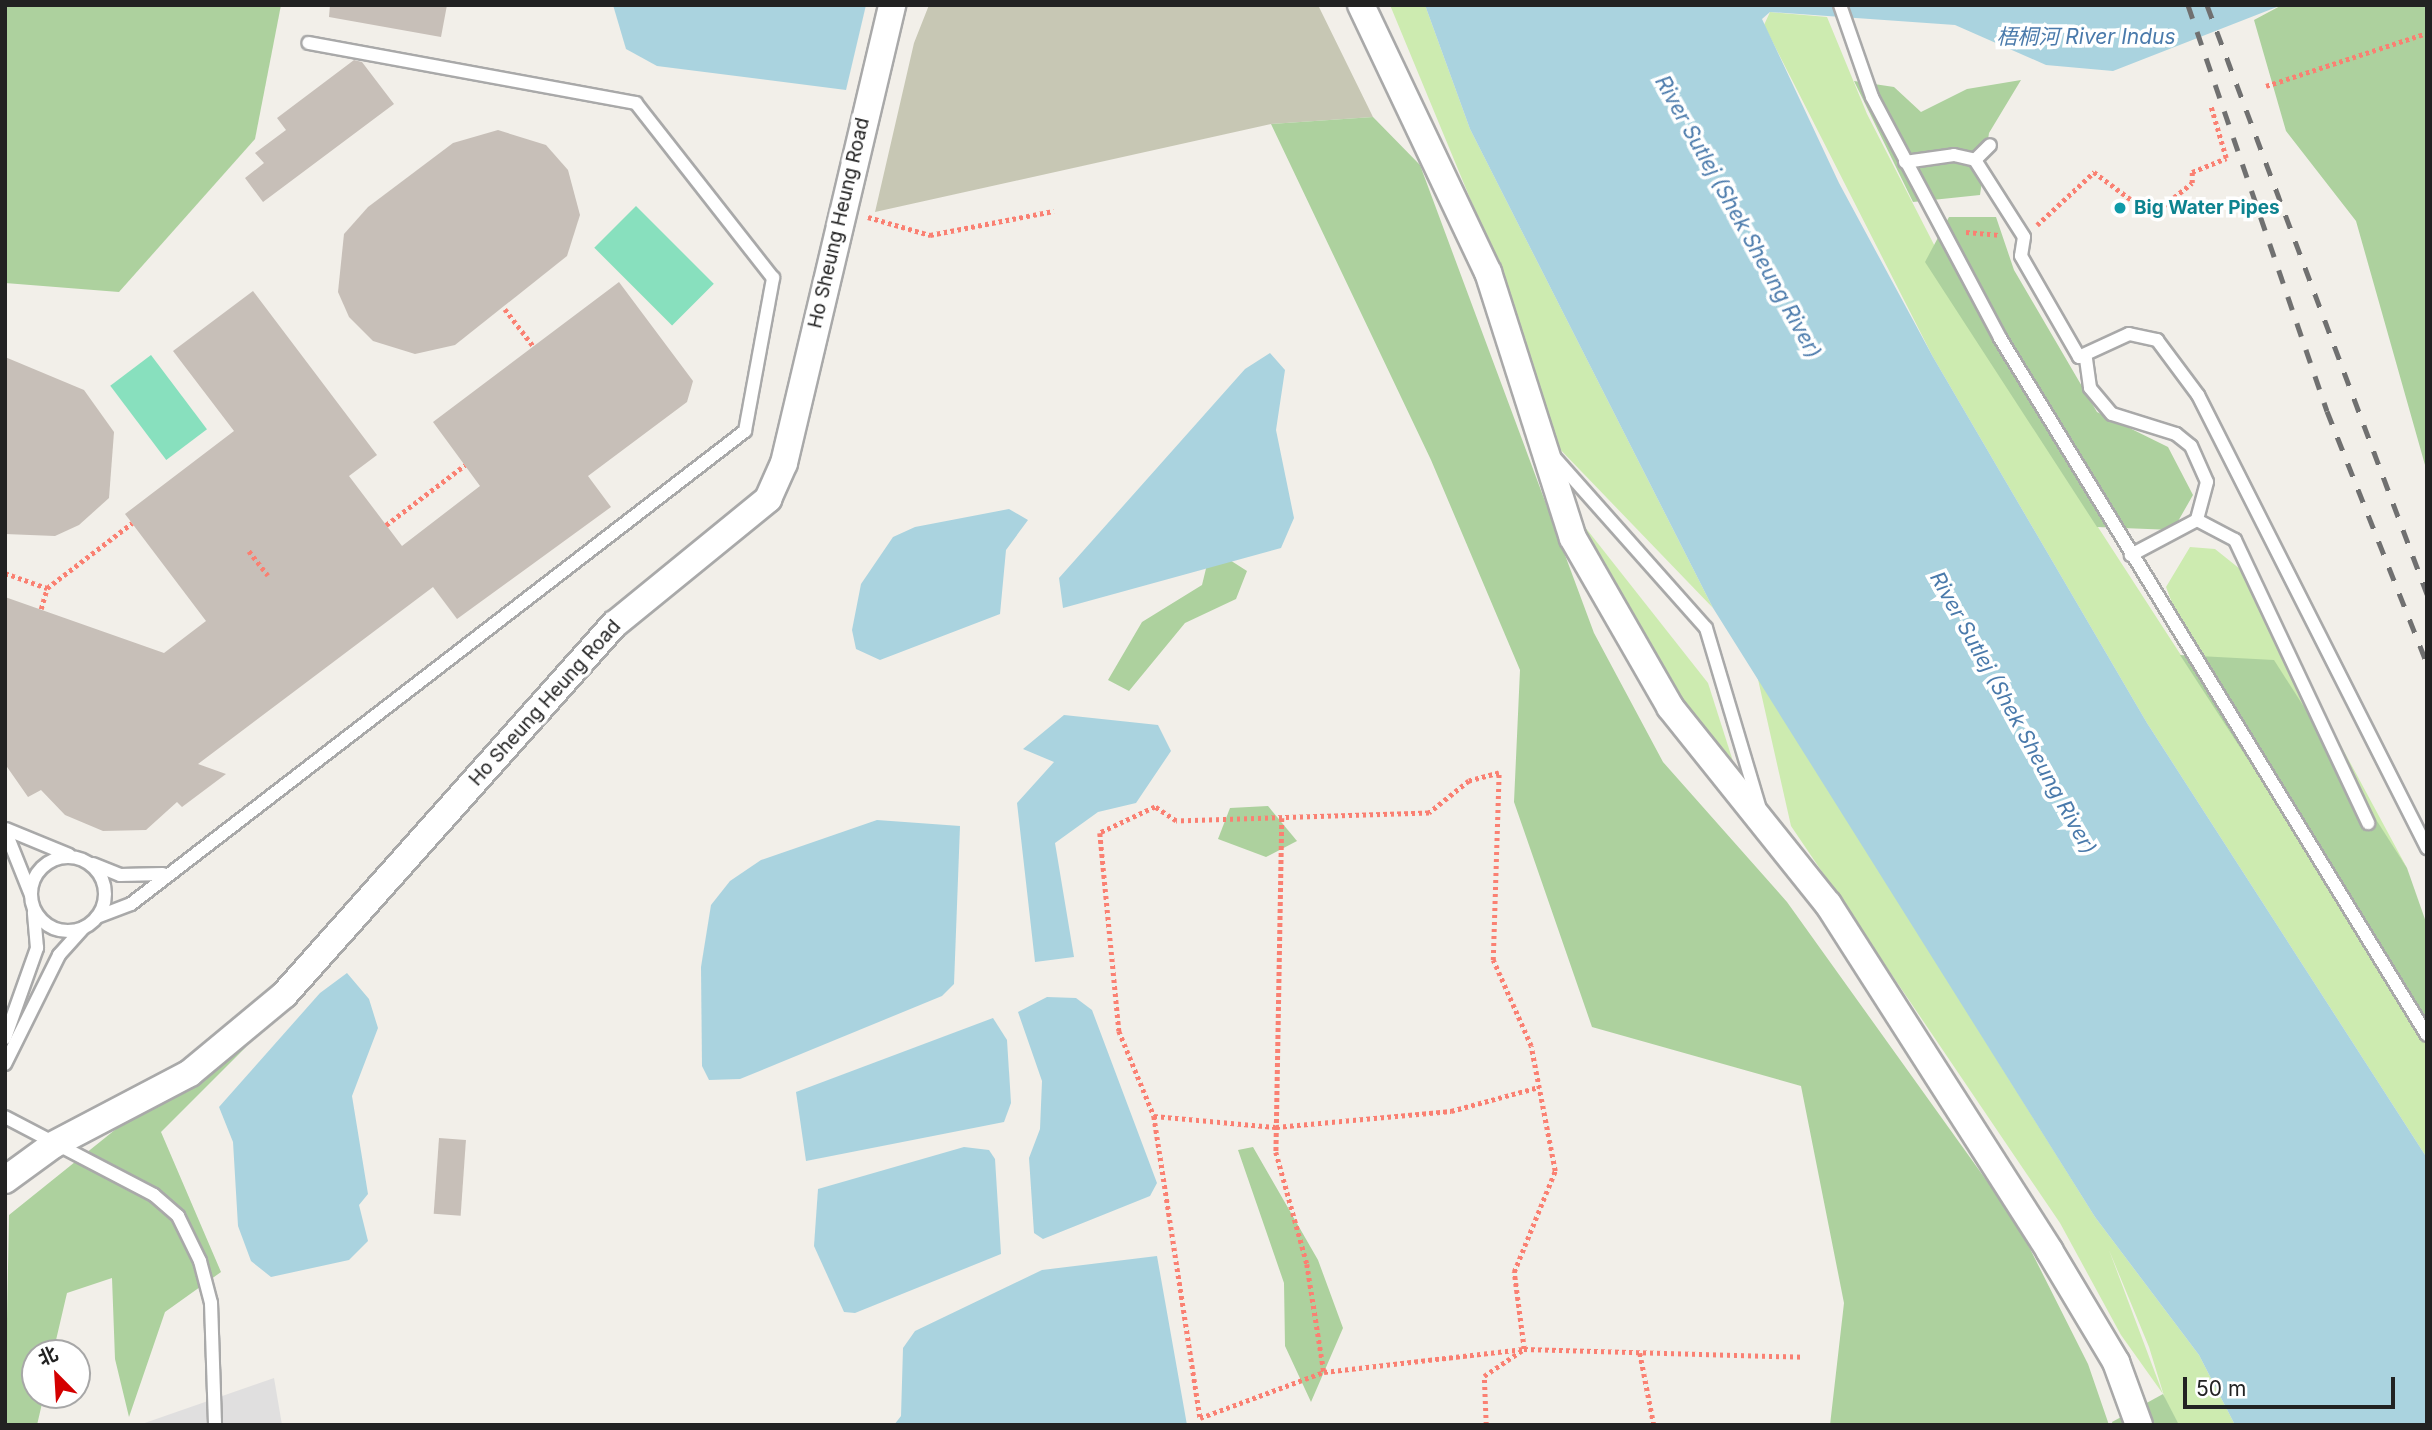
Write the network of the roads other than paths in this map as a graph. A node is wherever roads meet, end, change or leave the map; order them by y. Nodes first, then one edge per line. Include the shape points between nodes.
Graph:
1 (892, 5) edge
2 (1361, 5) edge
3 (1840, 5) edge
4 (308, 43) dead end
5 (1990, 145) dead end
6 (1975, 160) junction
7 (1905, 162) junction
8 (2086, 359) junction
9 (1543, 445) junction
10 (2197, 520) junction
11 (2131, 555) junction
12 (2368, 823) dead end
13 (1765, 825) junction
14 (5, 829) edge
15 (2427, 848) edge
16 (81, 860) junction
17 (163, 874) junction
18 (33, 902) junction
19 (93, 920) junction
20 (2427, 1035) edge
21 (5, 1038) edge
22 (5, 1064) edge
23 (5, 1117) edge
24 (53, 1146) junction
25 (5, 1180) edge
26 (215, 1425) edge
27 (2139, 1425) edge

1 - 24 street, Ho Sheung Heung Road via 784,463 768,499 615,624 284,995 190,1073
2 - 9 street via 1488,272
3 - 7 lane via 1872,97
4 - 17 lane via 636,103 776,288 738,442
5 - 6 lane
6 - 7 lane via 1954,155
6 - 8 lane via 2024,237 2021,256 2079,357
7 - 11 lane via 2000,338
8 - 10 lane via 2090,388 2112,414 2176,434 2192,446 2207,482
8 - 15 lane via 2101,342 2129,334 2157,340 2174,359 2288,563
9 - 13 street via 1573,538 1670,707
9 - 13 lane via 1706,628
10 - 11 lane
10 - 12 lane via 2235,540
11 - 20 lane
13 - 27 street via 1828,904 2049,1250 2116,1362
14 - 16 lane
14 - 18 lane
16 - 17 lane via 120,875
16 - 18 lane via 43,867
16 - 19 lane via 103,881
17 - 19 lane via 131,904
18 - 19 lane via 53,927
18 - 21 lane via 37,948
19 - 22 lane via 59,956
23 - 24 lane
24 - 25 street, Ho Sheung Heung Road
24 - 26 lane via 154,1195 183,1224 211,1303

